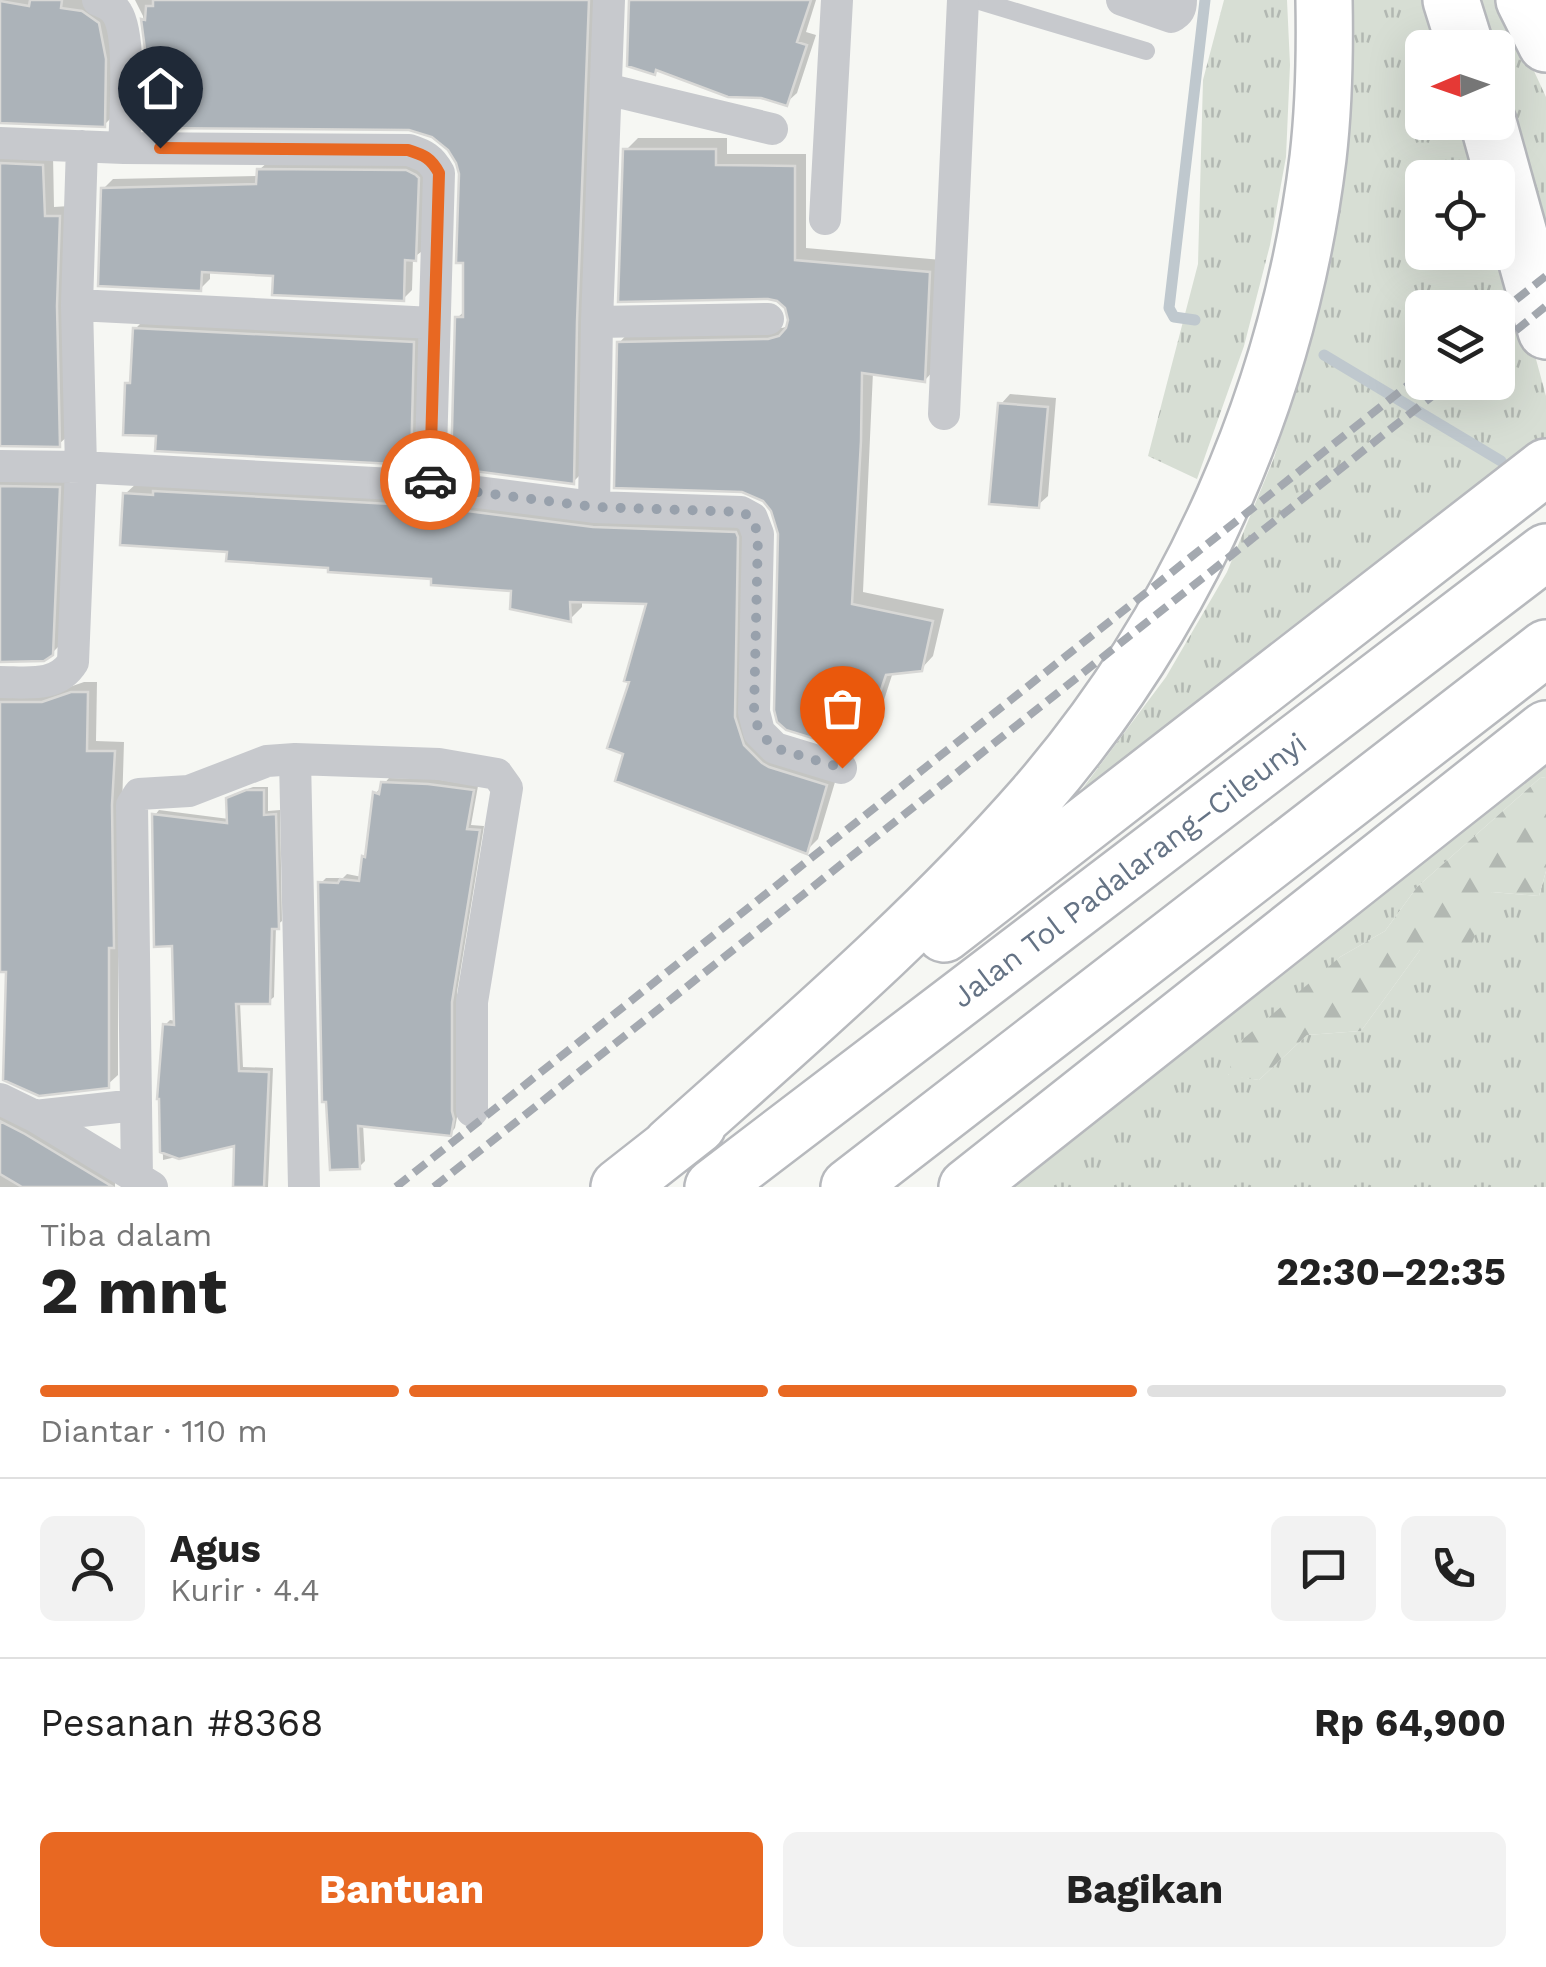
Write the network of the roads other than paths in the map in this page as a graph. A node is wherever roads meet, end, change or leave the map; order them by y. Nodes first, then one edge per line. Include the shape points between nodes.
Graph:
1 (98, 0) edge
2 (609, 0) edge
3 (837, 0) edge
4 (962, 0) edge
5 (976, 0) edge
6 (1122, 0) edge
7 (1181, 0) edge
8 (1324, 0) edge
9 (1451, 0) edge
10 (1524, 0) edge
11 (1460, 30) edge
12 (1546, 44) edge
13 (1146, 50) dead end
14 (606, 89) junction
15 (772, 129) dead end
16 (1493, 140) edge
17 (0, 143) edge
18 (82, 146) junction
19 (124, 148) junction
20 (825, 219) dead end
21 (77, 304) junction
22 (768, 319) dead end
23 (597, 322) junction
24 (433, 324) junction
25 (1546, 332) edge
26 (944, 414) dead end
27 (0, 466) edge
28 (80, 467) junction
29 (1546, 467) edge
30 (430, 486) junction
31 (594, 507) junction
32 (1546, 552) edge
33 (1546, 648) edge
34 (0, 682) edge
35 (1546, 729) edge
36 (294, 758) junction
37 (842, 768) dead end
38 (0, 1099) edge
39 (136, 1105) junction
40 (472, 1111) dead end
41 (35, 1116) junction
42 (670, 1146) junction
43 (145, 1183) edge
44 (304, 1187) edge
45 (620, 1187) edge
46 (713, 1187) edge
47 (849, 1187) edge
48 (967, 1187) edge

1 - 19 street via 117,13 125,36
2 - 14 street
3 - 20 street
4 - 26 street
5 - 13 lane
6 - 7 street via 1171,16
8 - 42 highway via 1318,157 1282,338 1254,426 1187,574 1075,748 996,840 876,960
9 - 11 highway
10 - 12 highway
14 - 15 street
14 - 23 street
16 - 25 highway
17 - 18 street
18 - 19 street
18 - 21 street
19 - 24 street via 408,150 425,156 439,173
21 - 24 street
21 - 28 street
22 - 23 street
23 - 31 street
24 - 30 street
27 - 28 street
28 - 30 street
28 - 34 street via 72,662 53,680
29 - 42 highway
30 - 31 street
31 - 37 street via 742,512 752,518 758,534 759,732 775,748
32 - 46 highway, Jalan Tol Padalarang–Cileunyi
33 - 47 highway
35 - 48 highway
36 - 39 street via 267,761 189,791 139,794 132,805
36 - 40 street via 440,764 496,774 507,788 472,1002
36 - 44 street
38 - 41 street
39 - 41 street
39 - 43 street
41 - 43 street
42 - 45 highway

